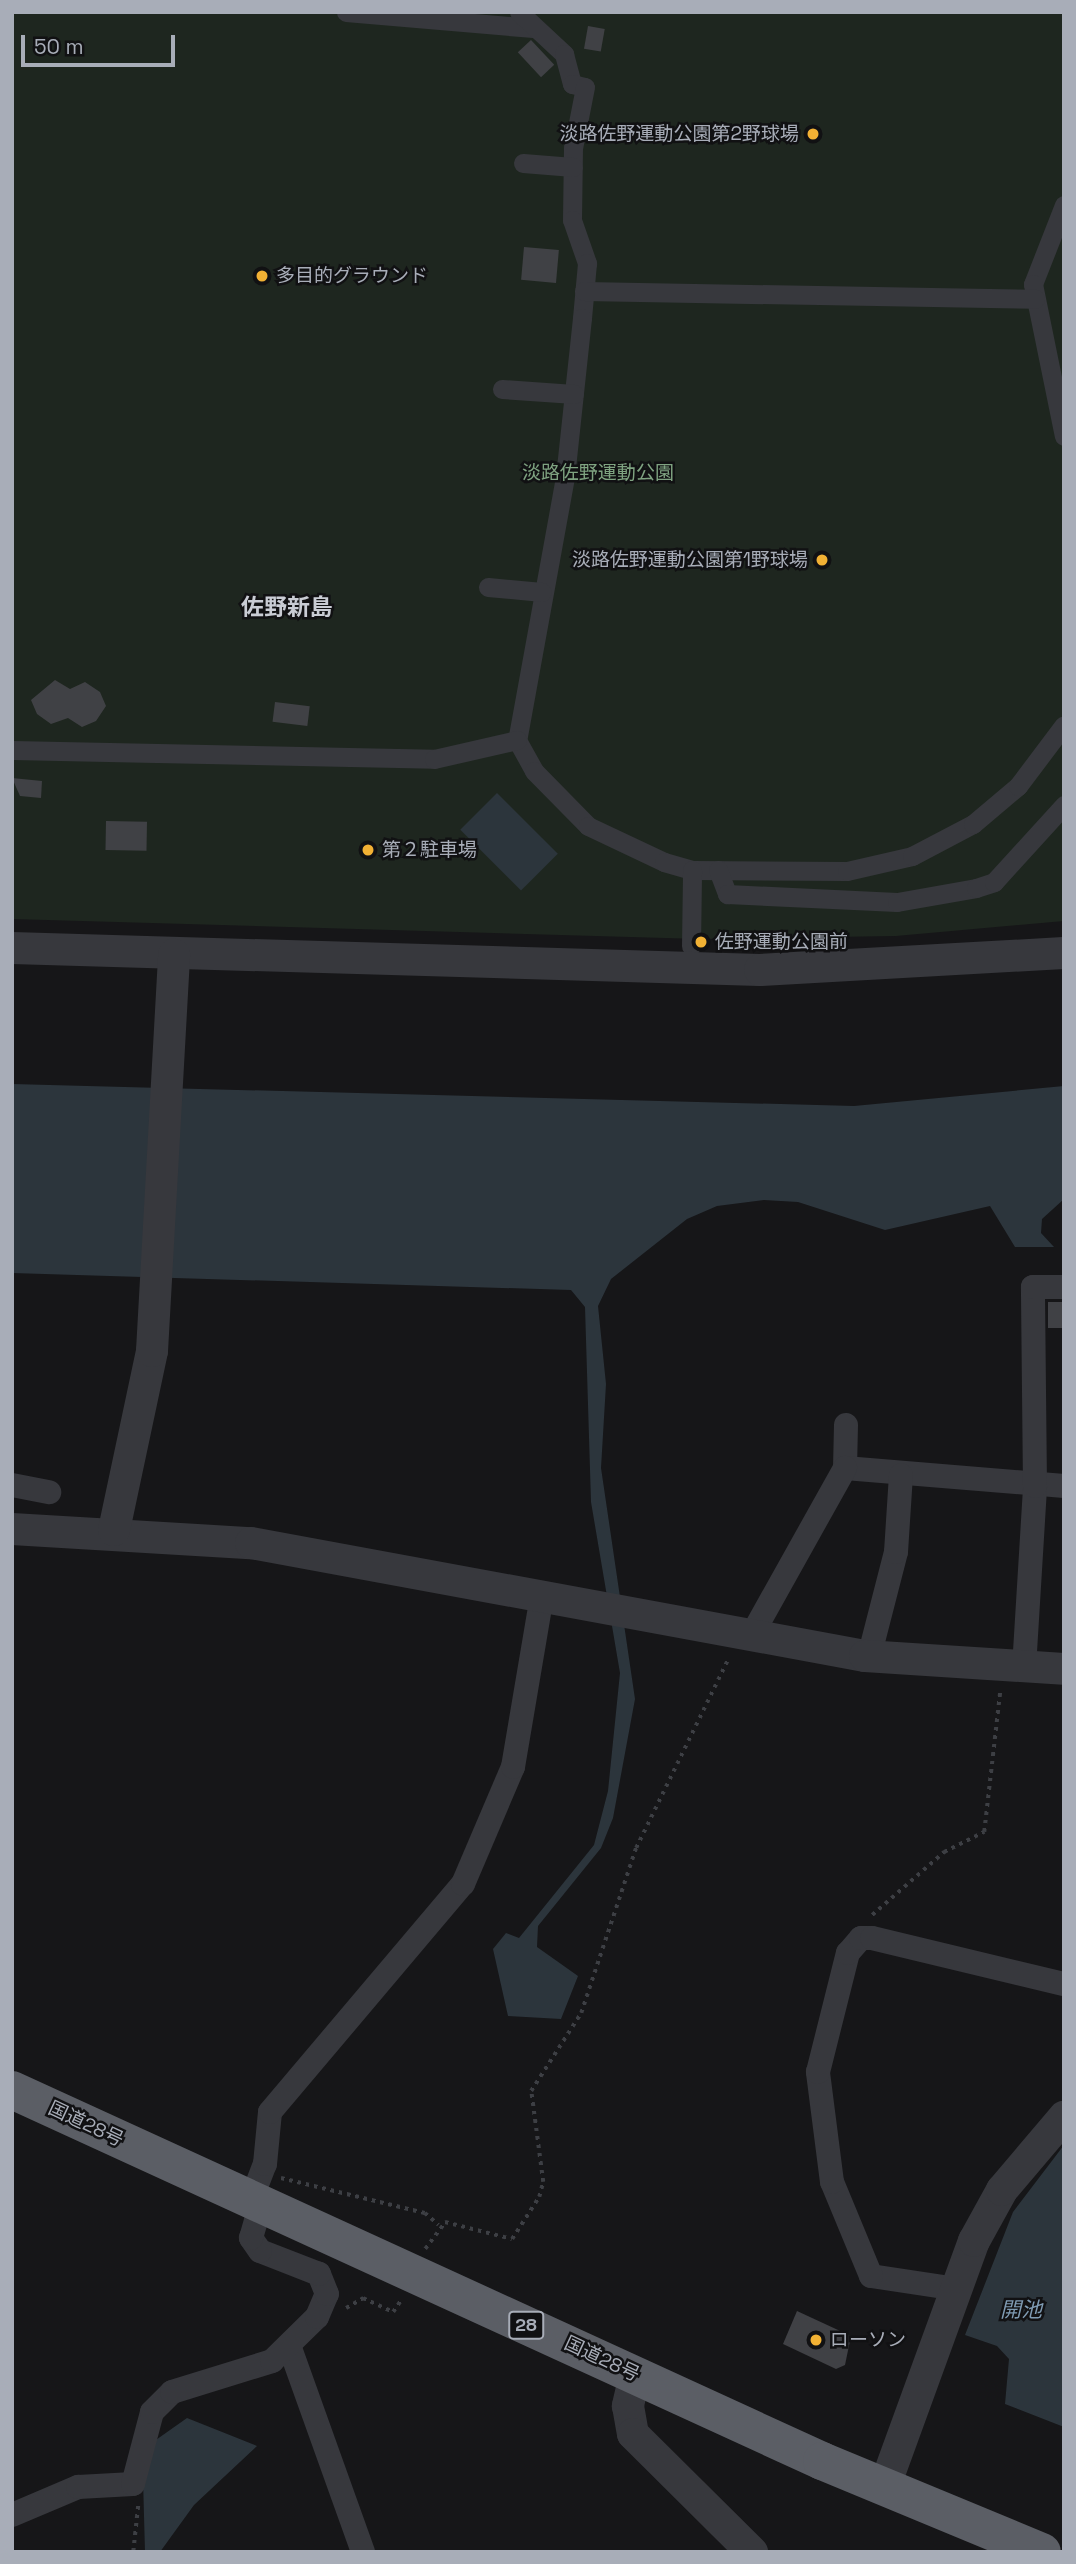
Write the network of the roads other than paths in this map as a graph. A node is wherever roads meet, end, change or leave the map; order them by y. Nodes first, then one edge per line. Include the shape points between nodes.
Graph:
1 (346, 12) edge
2 (519, 12) edge
3 (534, 28) junction
4 (523, 163) dead end
5 (573, 167) junction
6 (1064, 205) edge
7 (584, 291) junction
8 (1035, 299) junction
9 (502, 389) dead end
10 (573, 394) junction
11 (1064, 436) edge
12 (488, 587) dead end
13 (542, 592) junction
14 (1064, 725) edge
15 (517, 740) junction
16 (12, 750) edge
17 (1064, 805) edge
18 (692, 870) junction
19 (719, 870) junction
20 (691, 946) dead end
21 (12, 948) edge
22 (1064, 953) edge
23 (174, 954) junction
24 (1064, 1287) edge
25 (846, 1425) dead end
26 (845, 1468) junction
27 (901, 1475) junction
28 (12, 1485) edge
29 (1035, 1486) junction
30 (1064, 1486) edge
31 (49, 1492) dead end
32 (12, 1529) edge
33 (114, 1530) junction
34 (542, 1595) junction
35 (744, 1637) junction
36 (869, 1657) junction
37 (1014, 1668) junction
38 (1064, 1669) edge
39 (1064, 1984) edge
40 (12, 2090) edge
41 (1064, 2117) edge
42 (258, 2192) junction
43 (957, 2289) junction
44 (290, 2348) junction
45 (635, 2375) junction
46 (884, 2488) junction
47 (12, 2515) edge
48 (363, 2552) edge
49 (752, 2552) edge
50 (1042, 2552) edge

1 - 3 street
2 - 3 street
3 - 5 street via 564,54 572,84 585,87
4 - 5 street
5 - 7 street via 572,220 587,263
6 - 8 street via 1033,284
7 - 8 street
7 - 10 street
8 - 11 street
9 - 10 street
10 - 13 street
12 - 13 street
13 - 15 street
14 - 19 street via 1018,786 933,847 847,871
15 - 16 street via 434,759
15 - 18 street via 548,789 588,826 639,854
17 - 19 street via 995,882 976,888 897,902 727,894
18 - 19 street
18 - 20 street
21 - 23 street
22 - 23 street via 760,970
23 - 33 street via 156,1279 143,1408
24 - 29 street via 1033,1287
25 - 26 street
26 - 27 street
26 - 35 street
27 - 29 street
27 - 36 street via 896,1552
28 - 31 street
29 - 30 street
29 - 37 street
32 - 33 street
33 - 34 street via 319,1553
34 - 35 street
34 - 42 street via 513,1767 463,1884 270,2112
35 - 36 street
36 - 37 street
37 - 38 street
39 - 43 street via 861,1938 848,1953 818,2072 832,2182 871,2276
40 - 42 highway, 国道28号 / 28
41 - 43 street via 1002,2190
42 - 44 street via 251,2238 255,2246 307,2264 327,2294 322,2310
42 - 45 highway, 国道28号 / 28
43 - 46 street
44 - 47 street via 264,2364 172,2392 152,2412 133,2484 78,2487
44 - 48 street
45 - 46 highway, 国道28号 / 28
45 - 49 street via 628,2406 633,2434
46 - 50 highway, 国道28号 / 28

